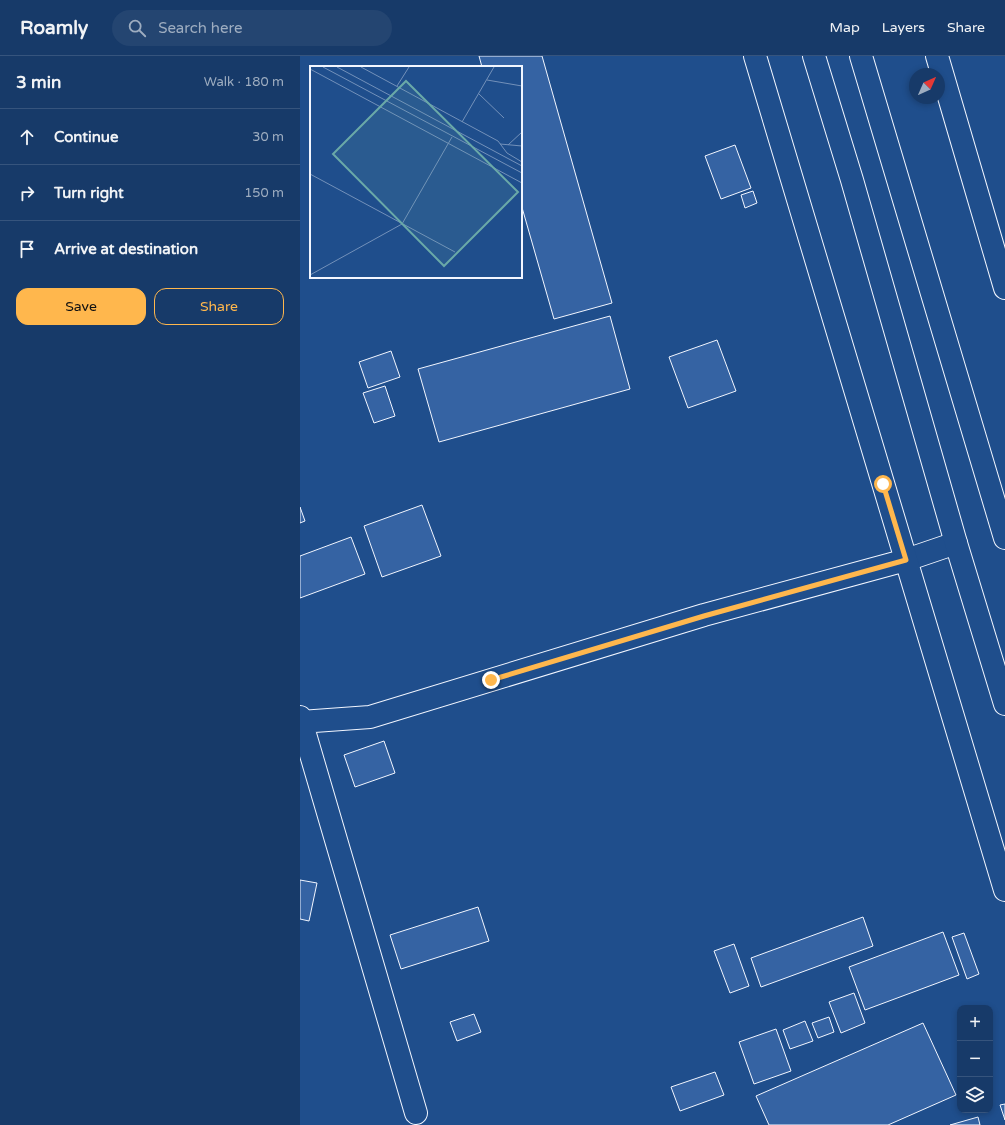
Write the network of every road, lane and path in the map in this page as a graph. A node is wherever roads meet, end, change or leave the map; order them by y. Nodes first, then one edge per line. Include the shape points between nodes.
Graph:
1 (755, 56) edge
2 (814, 56) edge
3 (861, 56) edge
4 (937, 56) edge
5 (1005, 288) edge
6 (1005, 538) edge
7 (956, 543) junction
8 (906, 560) junction
9 (1005, 704) edge
10 (301, 720) edge
11 (1005, 890) edge
12 (416, 1113) dead end

1 - 8 main road
2 - 7 main road
3 - 6 main road
4 - 5 main road
7 - 8 main road
7 - 9 main road
8 - 10 main road via 704,616 370,717
8 - 11 main road
10 - 12 main road

